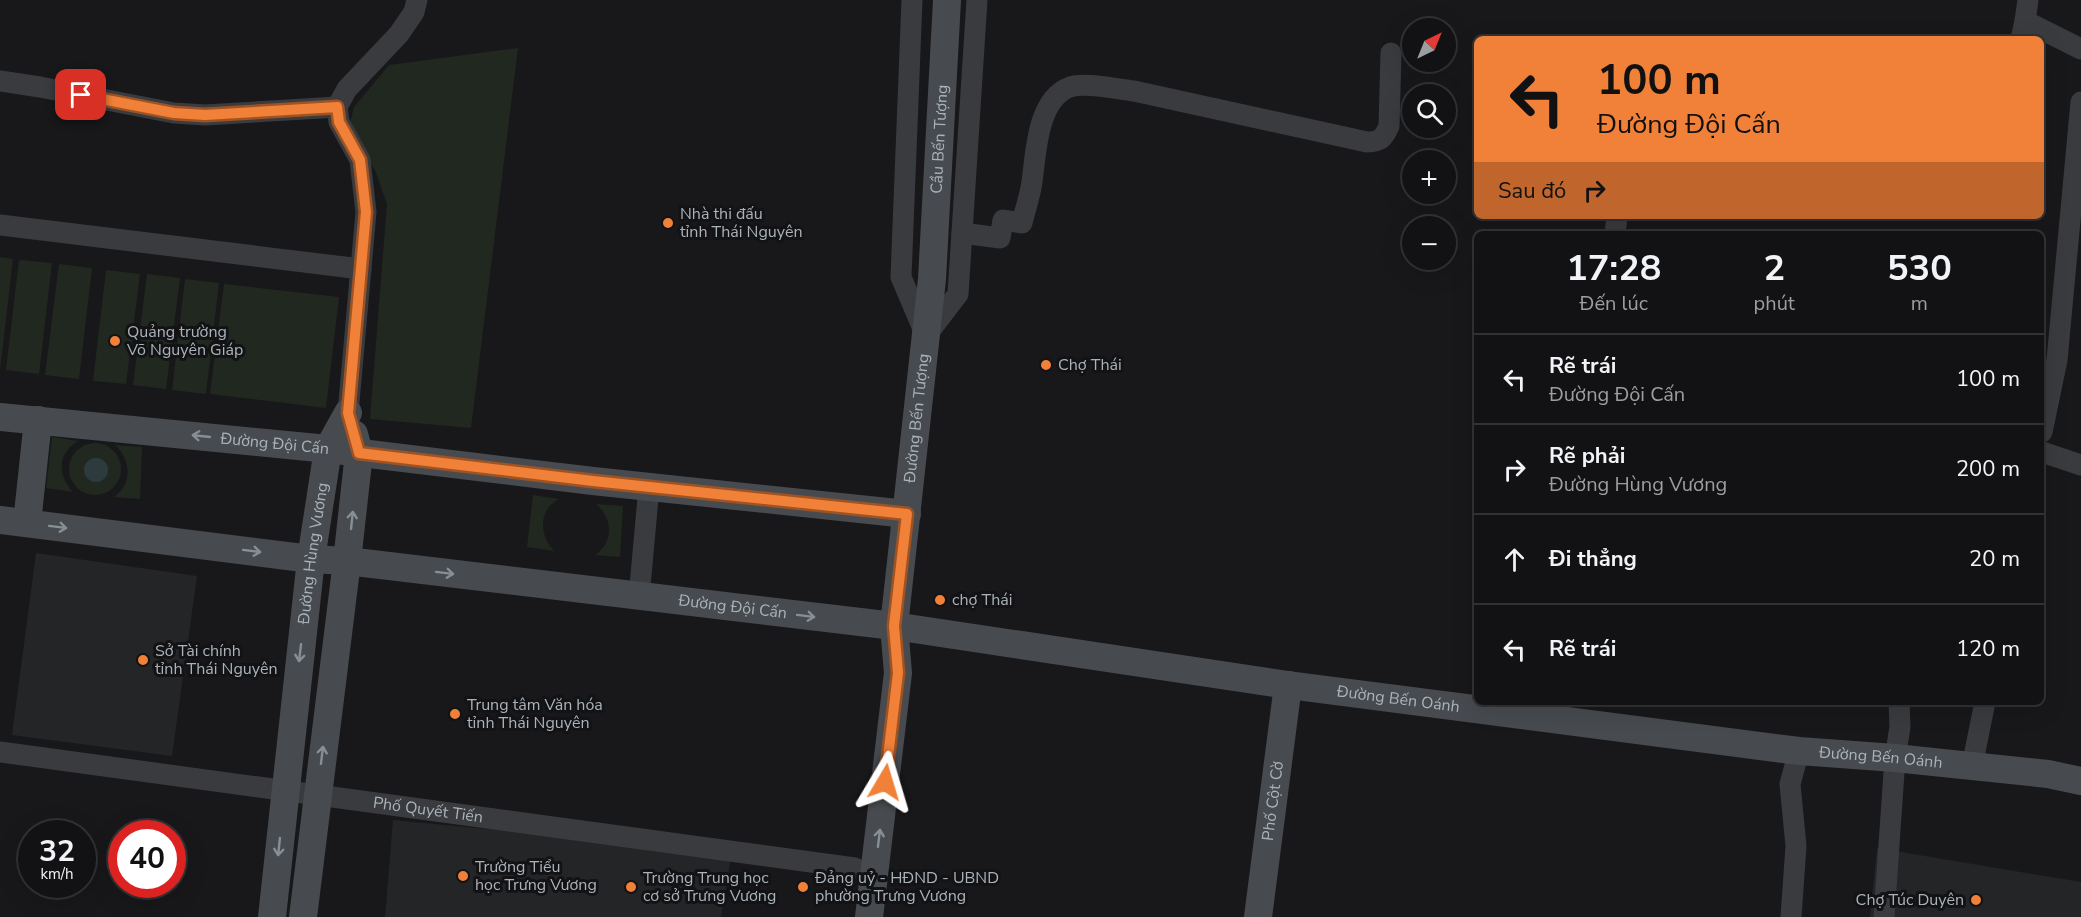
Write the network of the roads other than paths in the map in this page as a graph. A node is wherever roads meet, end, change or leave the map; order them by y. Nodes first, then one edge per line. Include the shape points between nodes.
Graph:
1 (417, 0) edge
2 (912, 0) edge
3 (947, 0) edge
4 (977, 0) edge
5 (2028, 0) edge
6 (2023, 30) edge
7 (2041, 36) edge
8 (2044, 37) edge
9 (2081, 49) edge
10 (1391, 53) dead end
11 (0, 81) edge
12 (2081, 102) edge
13 (337, 107) junction
14 (0, 225) edge
15 (962, 233) junction
16 (361, 269) junction
17 (932, 279) joint
18 (926, 336) junction
19 (348, 413) junction
20 (0, 417) edge
21 (38, 420) junction
22 (2044, 422) edge
23 (328, 448) junction
24 (359, 453) junction
25 (2044, 453) edge
26 (2081, 465) edge
27 (649, 487) junction
28 (907, 514) junction
29 (13, 521) edge
30 (311, 559) junction
31 (347, 561) junction
32 (639, 597) junction
33 (894, 626) junction
34 (1288, 685) junction
35 (1474, 703) edge
36 (1500, 705) edge
37 (1899, 705) edge
38 (1984, 705) edge
39 (1553, 710) edge
40 (1799, 751) junction
41 (0, 752) edge
42 (1895, 758) junction
43 (1972, 766) junction
44 (2081, 781) edge
45 (285, 789) junction
46 (317, 794) junction
47 (855, 868) junction
48 (272, 917) edge
49 (303, 917) edge
50 (849, 917) edge
51 (869, 917) edge
52 (1258, 917) edge
53 (1791, 917) edge
54 (1884, 917) edge

1 - 13 street via 399,34 348,89
2 - 18 street via 901,277
3 - 17 main road, Cầu Bến Tượng
4 - 15 street
5 - 6 street
6 - 7 street
8 - 9 street
10 - 15 street via 1389,126 1377,142 1134,91 1071,87 1056,95 1046,109 1022,223 1003,220 1000,238
11 - 13 street via 174,113 205,115
12 - 22 street via 2057,360
13 - 16 street via 339,122 360,160 366,212
14 - 16 street
15 - 18 street via 958,294
16 - 19 street
17 - 18 main road, Đường Bến Tượng
18 - 28 main road, Đường Bến Tượng
19 - 23 main road, Đường Hùng Vương
19 - 24 main road, Đường Hùng Vương
20 - 21 main road, Đường Đội Cấn
23 -> 21 main road, Đường Đội Cấn
21 - 29 main road
23 - 24 main road, Đường Đội Cấn
23 - 30 main road, Đường Hùng Vương
24 - 27 main road, Đường Đội Cấn
31 -> 24 main road, Đường Hùng Vương
25 - 26 street
27 - 28 main road, Đường Đội Cấn
27 - 32 street
28 - 33 main road, Đường Bến Tượng
29 -> 30 main road, Đường Đội Cấn
30 - 31 main road, Đường Đội Cấn
30 -> 45 main road, Đường Hùng Vương
31 -> 32 main road, Đường Đội Cấn
46 -> 31 main road, Đường Hùng Vương
32 -> 33 main road, Đường Đội Cấn
33 - 34 main road, Đường Bến Oánh
33 - 47 main road, Đường Bến Tượng via 879,670
51 -> 33 main road, Đường Bến Tượng via 898,673
34 - 35 main road, Đường Bến Oánh
34 - 52 main road, Phố Cột Cờ
36 - 39 main road, Đường Bến Oánh
37 - 42 street
38 - 43 street
39 - 40 main road, Đường Bến Oánh
40 - 42 main road, Đường Bến Oánh
40 - 53 street via 1790,784 1796,846
41 - 45 street, Phố Quyết Tiến
42 - 43 main road, Đường Bến Oánh
42 - 54 street
43 - 44 main road, Đường Bến Oánh
45 - 46 street, Phố Quyết Tiến
45 -> 48 main road, Đường Hùng Vương
46 - 47 street, Phố Quyết Tiến
46 - 49 main road, Đường Hùng Vương
47 - 50 main road, Đường Bến Tượng

